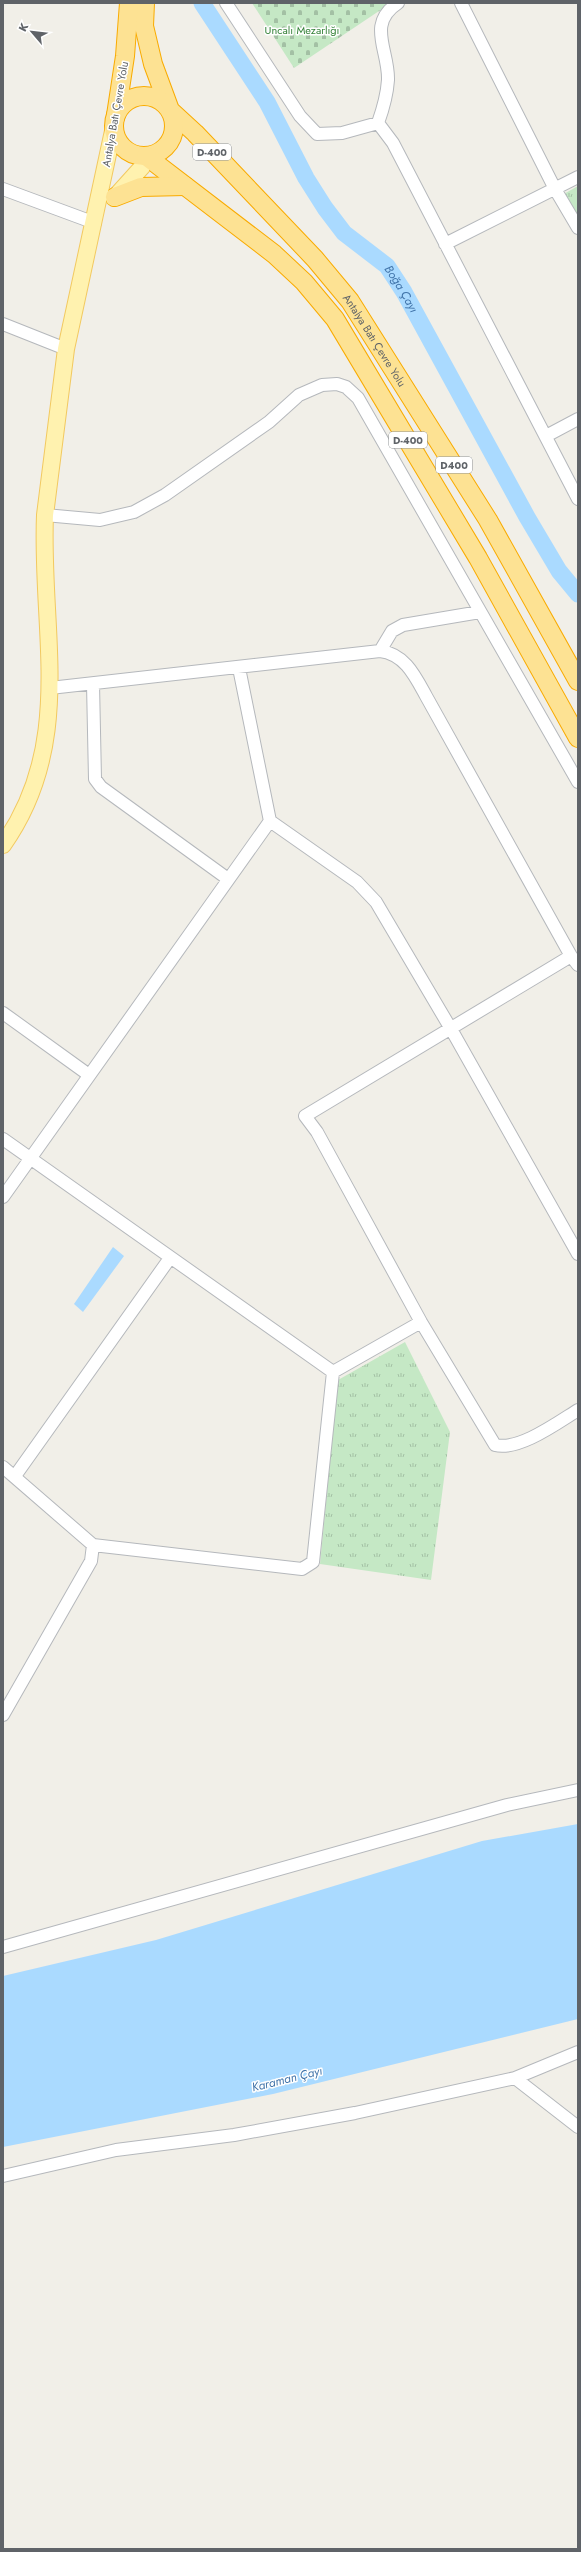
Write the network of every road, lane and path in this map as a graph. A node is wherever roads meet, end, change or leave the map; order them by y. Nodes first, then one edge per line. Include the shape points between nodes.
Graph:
1 (129, 3) edge
2 (144, 3) edge
3 (226, 3) edge
4 (398, 3) edge
5 (461, 3) edge
6 (170, 110) junction
7 (116, 117) junction
8 (378, 123) junction
9 (146, 156) junction
10 (578, 177) edge
11 (185, 186) junction
12 (3, 189) edge
13 (556, 189) junction
14 (115, 197) junction
15 (95, 223) junction
16 (578, 228) edge
17 (445, 244) junction
18 (315, 259) joint
19 (3, 324) edge
20 (66, 349) junction
21 (578, 419) edge
22 (546, 436) junction
23 (578, 499) edge
24 (45, 515) junction
25 (480, 612) junction
26 (380, 651) junction
27 (239, 668) junction
28 (578, 681) edge
29 (94, 684) junction
30 (50, 688) junction
31 (578, 738) edge
32 (578, 782) edge
33 (270, 821) junction
34 (3, 845) edge
35 (228, 879) junction
36 (575, 960) edge
37 (3, 1013) edge
38 (451, 1029) junction
39 (89, 1075) junction
40 (3, 1139) edge
41 (30, 1158) junction
42 (3, 1196) edge
43 (578, 1254) edge
44 (170, 1258) junction
45 (421, 1322) junction
46 (333, 1372) junction
47 (578, 1410) edge
48 (3, 1467) edge
49 (14, 1476) junction
50 (93, 1545) junction
51 (3, 1715) edge
52 (578, 1790) edge
53 (3, 1947) edge
54 (578, 2052) edge
55 (515, 2078) junction
56 (578, 2127) edge
57 (3, 2176) edge

1 - 7 highway, Antalya Batı Çevre Yolu / D-400 via 125,56
2 - 6 highway, Antalya Batı Çevre Yolu / D-400 via 144,26 155,71
3 - 8 street via 300,116 317,134 342,133
4 - 8 street via 384,16 380,28 387,60 388,80 386,100
5 - 13 street
6 - 7 highway via 158,100 138,97 127,102
6 - 9 highway via 174,124 172,137 164,148
6 - 18 highway, Antalya Batı Çevre Yolu / D-400
7 - 9 highway, D-400 via 115,127 119,142 129,152
7 - 15 main road, Antalya Batı Çevre Yolu
8 - 17 street via 393,144
9 - 11 highway, D-400
9 - 14 main road via 142,168
10 - 13 street
11 - 14 highway via 141,187
11 - 31 highway, D-400 via 274,254 304,282 335,319 478,558
12 - 15 street
13 - 16 street
13 - 17 street
14 - 15 main road
15 - 20 main road, Antalya Batı Çevre Yolu
17 - 22 street
18 - 28 highway, Antalya Batı Çevre Yolu / D400 via 350,301 390,361 488,520
19 - 20 street
20 - 24 main road, Antalya Batı Çevre Yolu
21 - 22 street
22 - 23 street
24 - 25 street via 100,520 134,512 165,495 269,422 300,395 322,385 336,384 358,398
24 - 30 main road, Antalya Batı Çevre Yolu
25 - 26 street via 403,625 392,631
25 - 32 street
26 - 27 street
26 - 36 street via 397,656 411,670
27 - 29 street
27 - 33 street
29 - 30 street
29 - 35 street via 96,779 101,787
30 - 34 main road, Antalya Batı Çevre Yolu via 43,759 35,786
33 - 35 street
33 - 38 street via 357,882 376,902
35 - 39 street
36 - 38 street
37 - 39 street
38 - 43 street
38 - 45 street via 305,1116 317,1132
39 - 41 street
40 - 41 street
41 - 42 street
41 - 44 street
44 - 46 street
44 - 49 street
45 - 46 street
45 - 47 street via 495,1445 505,1448 538,1434
46 - 50 street via 313,1562 302,1569
48 - 49 street
49 - 50 street
50 - 51 street via 91,1561
52 - 53 street via 500,1807
54 - 55 street
55 - 56 street
55 - 57 street via 354,2113 234,2135 116,2150

